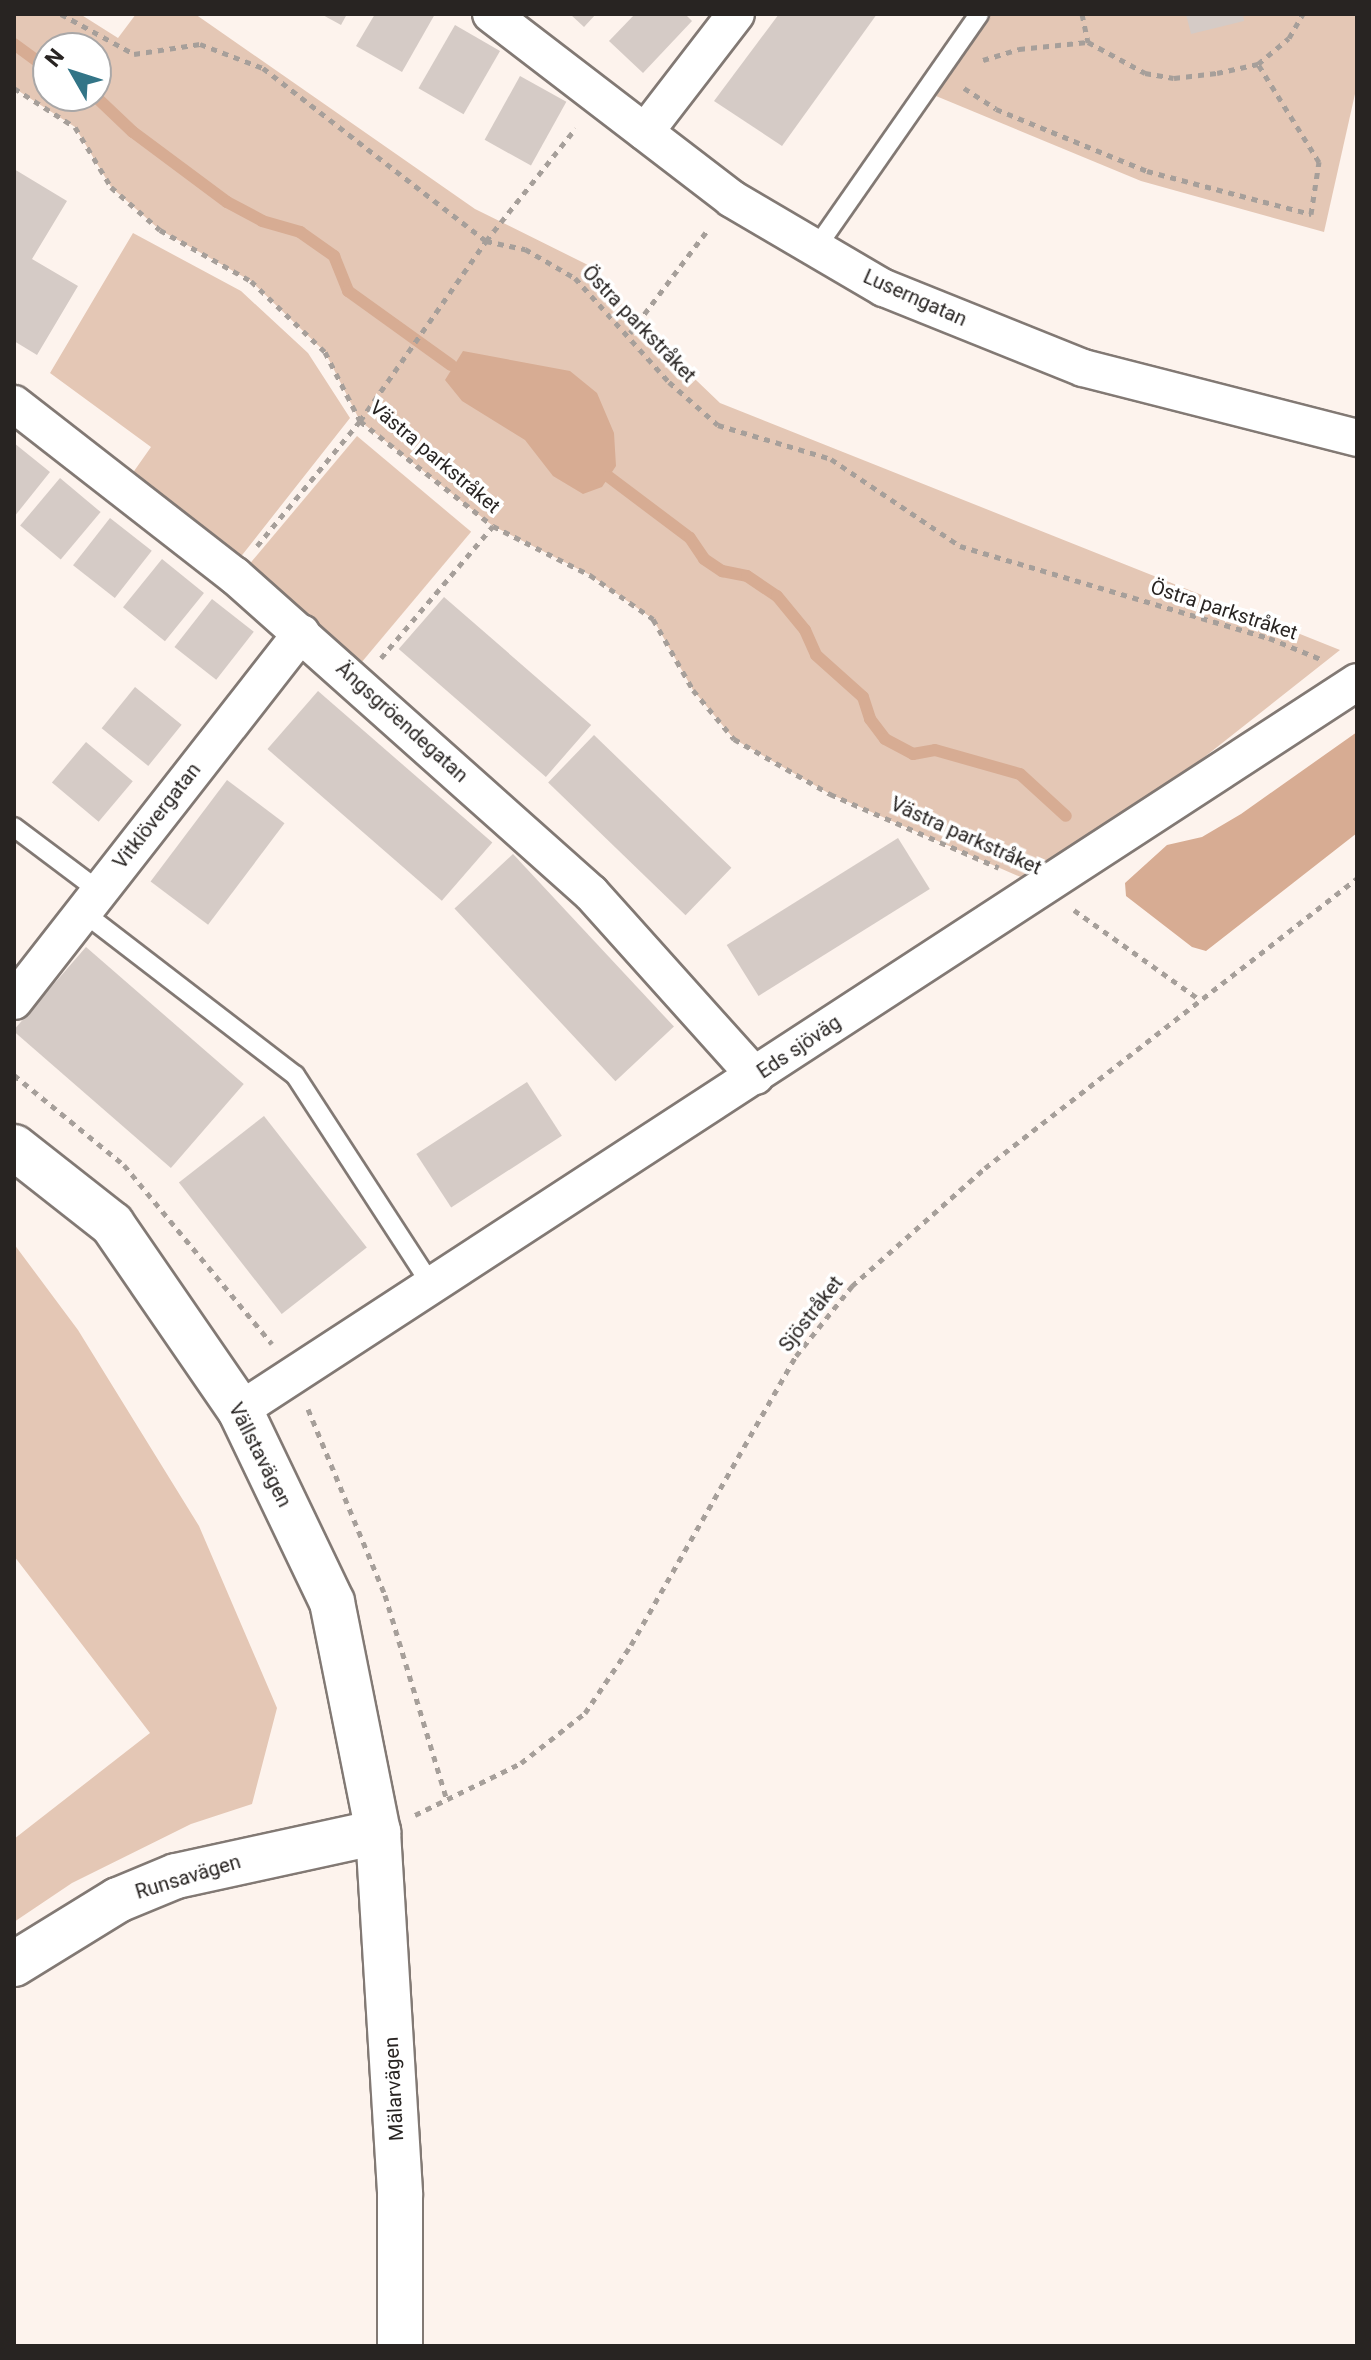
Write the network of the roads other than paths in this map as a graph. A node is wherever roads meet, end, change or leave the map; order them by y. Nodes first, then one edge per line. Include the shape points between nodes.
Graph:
1 (491, 14) edge
2 (736, 14) edge
3 (979, 14) edge
4 (645, 132) junction
5 (816, 248) junction
6 (14, 404) edge
7 (1357, 438) edge
8 (302, 633) junction
9 (1357, 682) edge
10 (14, 827) edge
11 (90, 901) junction
12 (14, 1001) edge
13 (755, 1076) junction
14 (14, 1147) edge
15 (432, 1286) junction
16 (240, 1410) junction
17 (378, 1832) junction
18 (14, 1964) edge
19 (400, 2346) edge

1 - 4 street, Luserngatan
2 - 4 street
3 - 5 lane
4 - 5 street, Luserngatan via 732,199
5 - 7 street, Luserngatan via 884,288 1083,368
6 - 8 street, Ängsgröendegatan
8 - 11 street, Vitklövergatan
8 - 13 street, Ängsgröendegatan via 591,893
9 - 13 street, Eds sjöväg
10 - 11 lane
11 - 12 street, Vitklövergatan
11 - 15 lane via 295,1075
13 - 15 street, Eds sjöväg
14 - 16 main road, Vällstavägen via 112,1224
15 - 16 street, Eds sjöväg
16 - 17 main road, Vällstavägen via 332,1602
17 - 18 main road, Runsavägen via 176,1876 118,1900
17 - 19 main road, Mälarvägen via 400,2195

